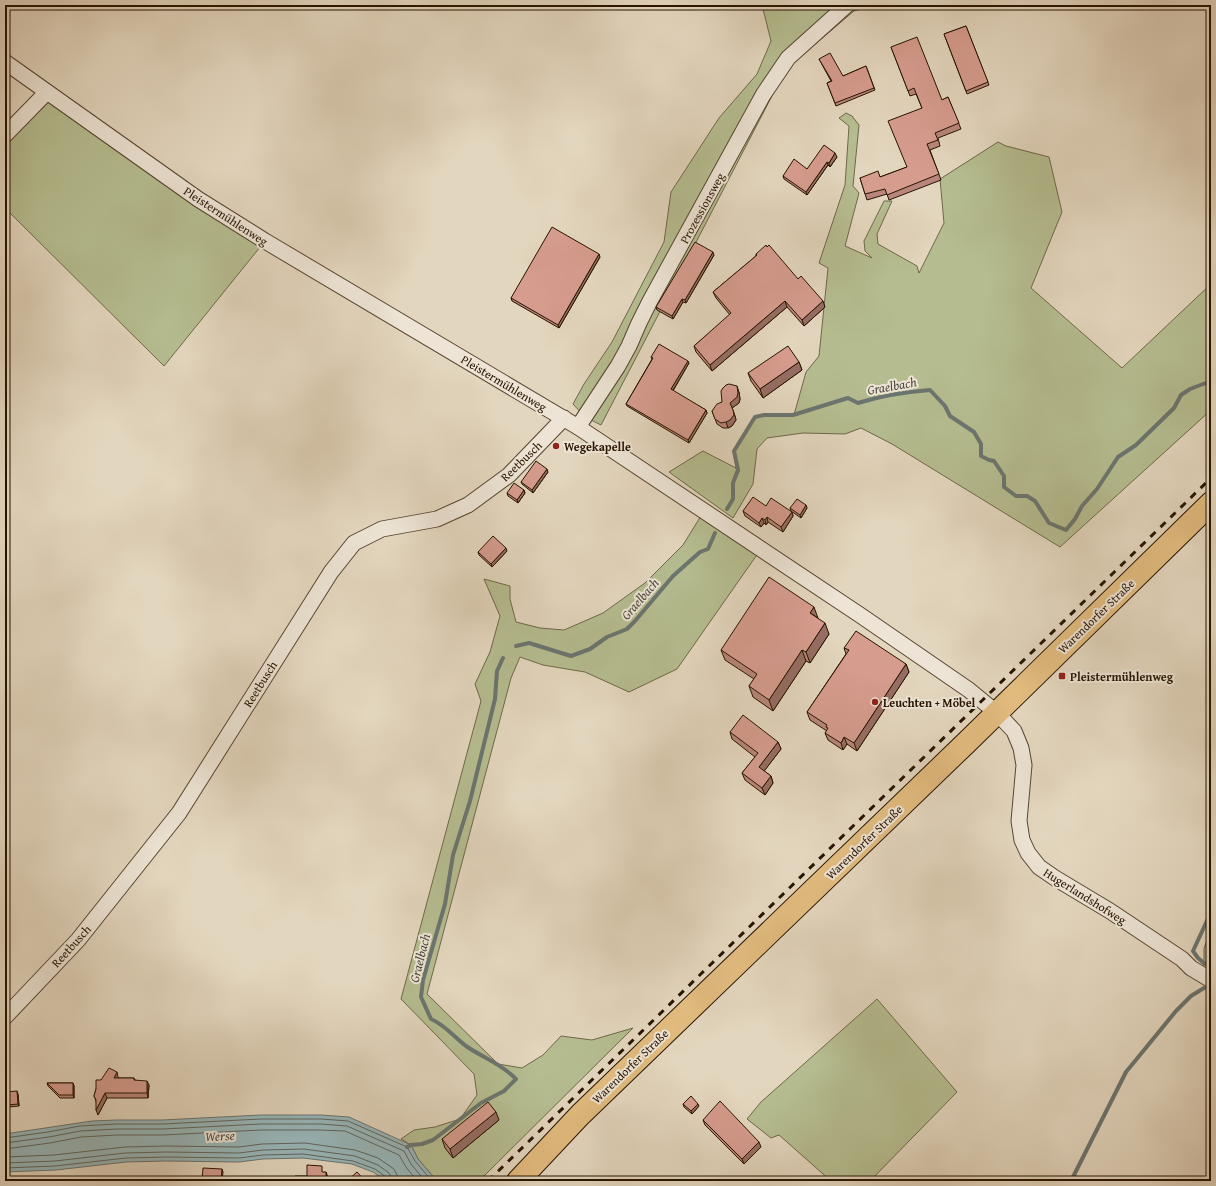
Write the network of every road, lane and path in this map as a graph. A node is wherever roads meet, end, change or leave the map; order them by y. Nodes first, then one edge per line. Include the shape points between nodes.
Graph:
1 (847, 5) edge
2 (5, 62) edge
3 (47, 92) junction
4 (5, 135) edge
5 (564, 418) junction
6 (578, 427) junction
7 (1211, 503) edge
8 (996, 713) junction
9 (1211, 980) edge
10 (5, 1017) edge
11 (518, 1181) edge

1 - 6 street, Prozessionsweg via 788,58 763,95 644,312 618,366
2 - 3 street, Pleistermühlenweg
3 - 4 street
3 - 5 street, Pleistermühlenweg via 192,195 265,242
5 - 6 street, Pleistermühlenweg
5 - 10 street, Reetbusch via 510,475 468,505 437,519 382,529 354,543 331,572 179,812 78,940
6 - 8 street, Pleistermühlenweg via 867,619 969,690
7 - 8 main road, Warendorfer Straße
8 - 9 street, Hugerlandshofweg via 1014,731 1021,748 1024,765 1019,821 1022,840 1028,853 1050,874 1110,911
8 - 11 main road, Warendorfer Straße via 580,1115

